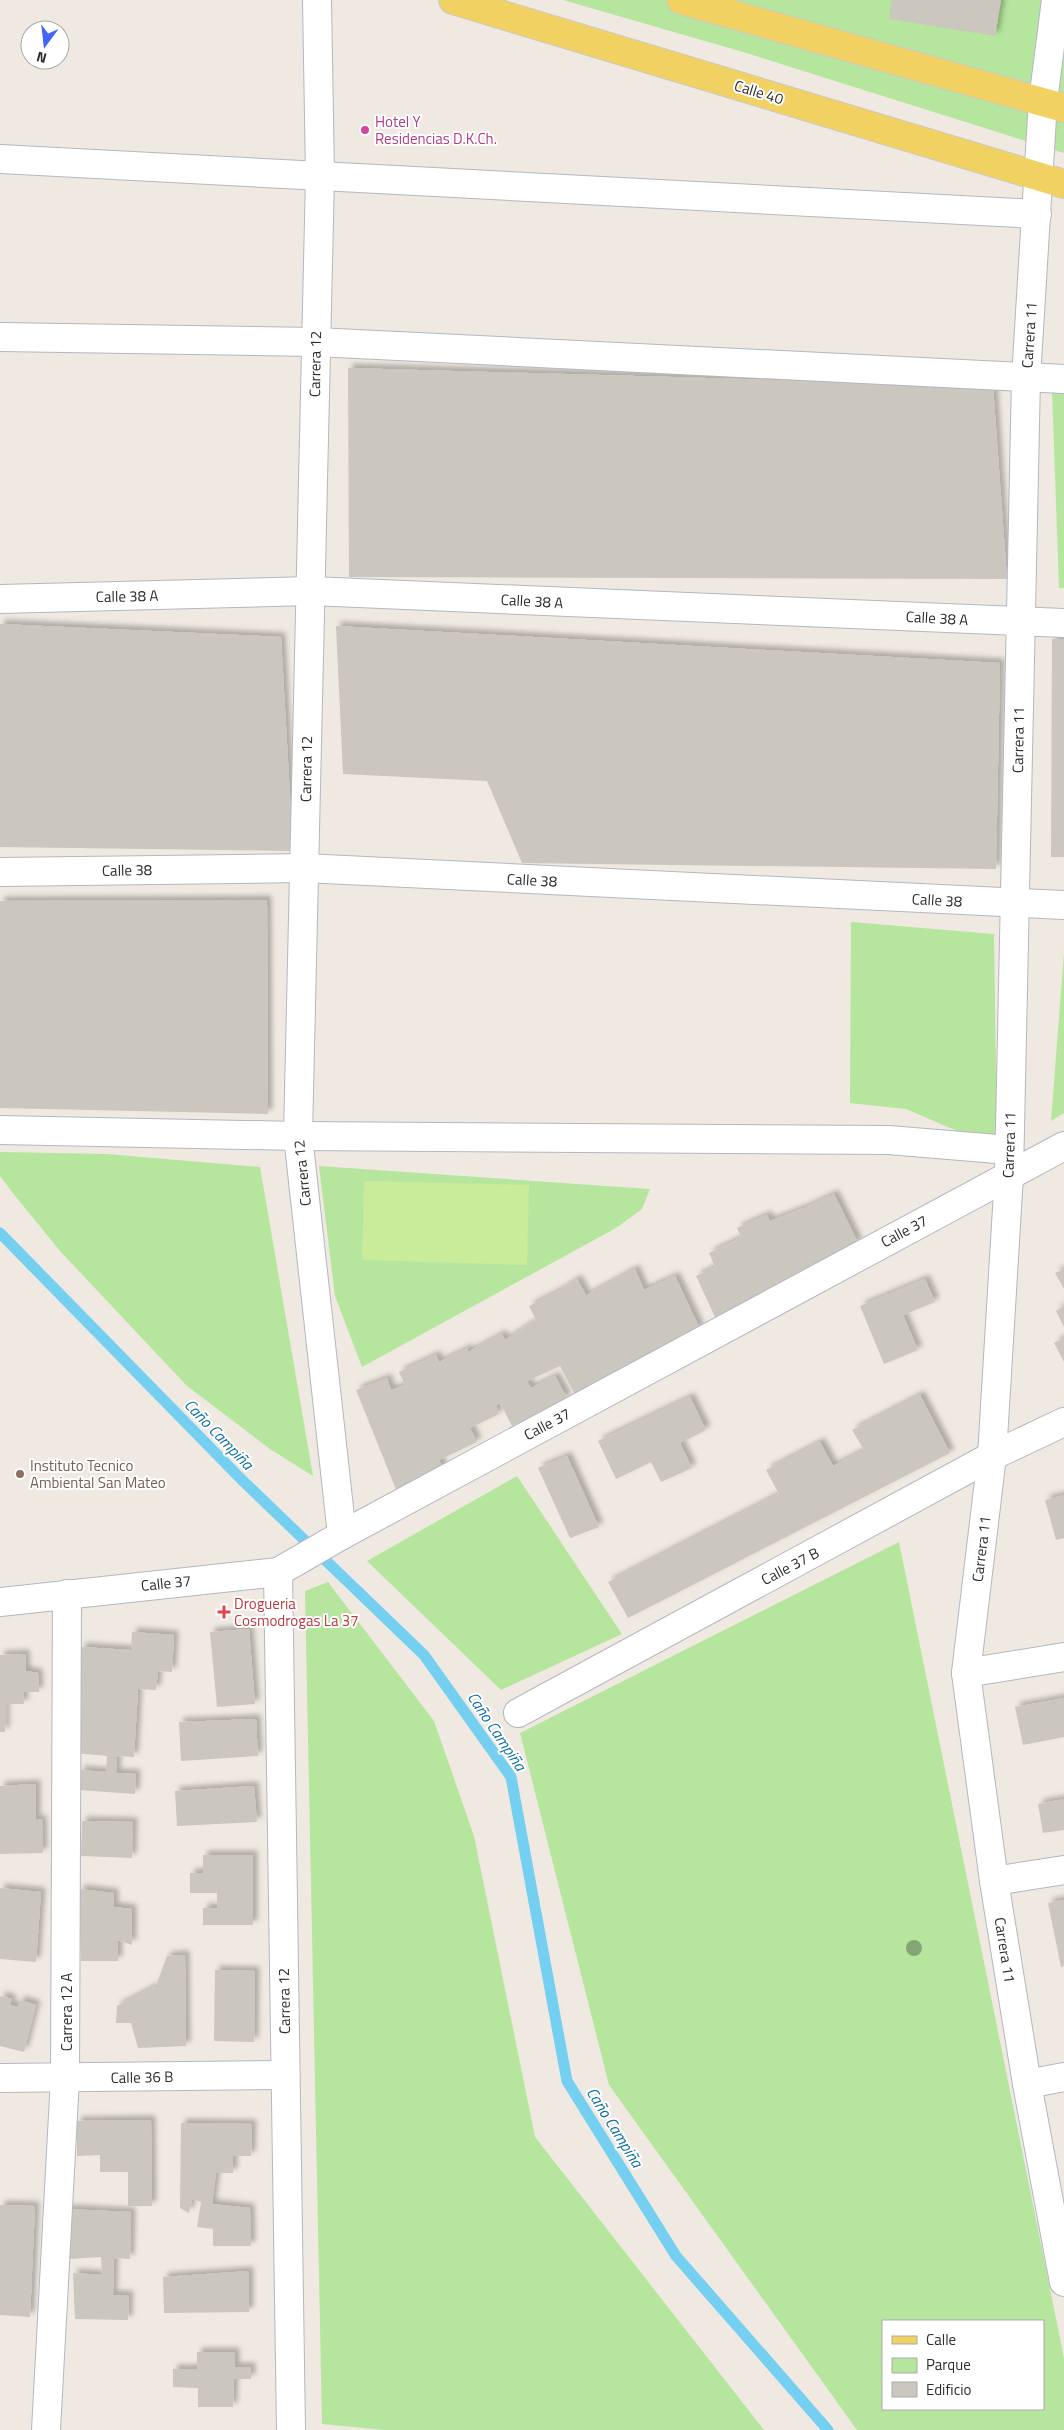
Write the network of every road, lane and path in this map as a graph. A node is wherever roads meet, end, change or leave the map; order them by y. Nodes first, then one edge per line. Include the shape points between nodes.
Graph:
1 (317, 0) edge
2 (454, 0) edge
3 (681, 0) edge
4 (1056, 0) edge
5 (1054, 104) edge
6 (0, 159) edge
7 (320, 176) junction
8 (1052, 180) edge
9 (1037, 214) junction
10 (0, 337) edge
11 (316, 342) junction
12 (1026, 378) junction
13 (1064, 379) edge
14 (310, 591) junction
15 (0, 599) edge
16 (1021, 622) junction
17 (1064, 623) edge
18 (304, 868) junction
19 (0, 872) edge
20 (1014, 904) junction
21 (1064, 906) edge
22 (0, 1130) edge
23 (298, 1136) junction
24 (1064, 1146) edge
25 (1009, 1163) junction
26 (1064, 1422) edge
27 (1064, 1442) edge
28 (992, 1456) junction
29 (336, 1538) junction
30 (284, 1568) junction
31 (67, 1594) junction
32 (0, 1602) edge
33 (1064, 1657) edge
34 (966, 1673) junction
35 (518, 1713) dead end
36 (1064, 1870) edge
37 (994, 1881) junction
38 (285, 2075) junction
39 (1064, 2077) edge
40 (0, 2078) edge
41 (65, 2078) junction
42 (1027, 2084) junction
43 (1064, 2280) edge
44 (46, 2430) edge
45 (291, 2430) edge

1 - 7 street, Carrera 12
2 - 8 main road, Calle 40
3 - 5 main road
4 - 5 street, Carrera 11
5 - 8 street, Carrera 11
6 - 7 street
7 - 9 street
7 - 11 street, Carrera 12
8 - 9 street, Carrera 11
9 - 12 street, Carrera 11
10 - 11 street
11 - 12 street
11 - 14 street, Carrera 12
12 - 13 street
12 - 16 street, Carrera 11
14 - 15 street, Calle 38 A
14 - 16 street, Calle 38 A
14 - 18 street, Carrera 12
16 - 17 street, Calle 38 A
16 - 20 street, Carrera 11
18 - 19 street, Calle 38
18 - 20 street, Calle 38
18 - 23 street, Carrera 12
20 - 21 street, Calle 38
20 - 25 street, Carrera 11
22 - 23 street
23 - 25 street via 889,1140
23 - 29 street, Carrera 12
24 - 25 street, Calle 37
25 - 28 street, Carrera 11
25 - 29 street, Calle 37
26 - 28 street, Calle 37 B
27 - 28 street
28 - 34 street, Carrera 11
28 - 35 street, Calle 37 B
29 - 30 street, Calle 37
30 - 31 street, Calle 37
30 - 38 street, Carrera 12
31 - 32 street, Calle 37
31 - 41 street, Carrera 12 A
33 - 34 street
34 - 37 street, Carrera 11
36 - 37 street
37 - 42 street, Carrera 11
38 - 41 street, Calle 36 B
38 - 45 street, Carrera 12
39 - 42 street
40 - 41 street, Calle 36 B
41 - 44 street, Carrera 12 A
42 - 43 street, Carrera 11

